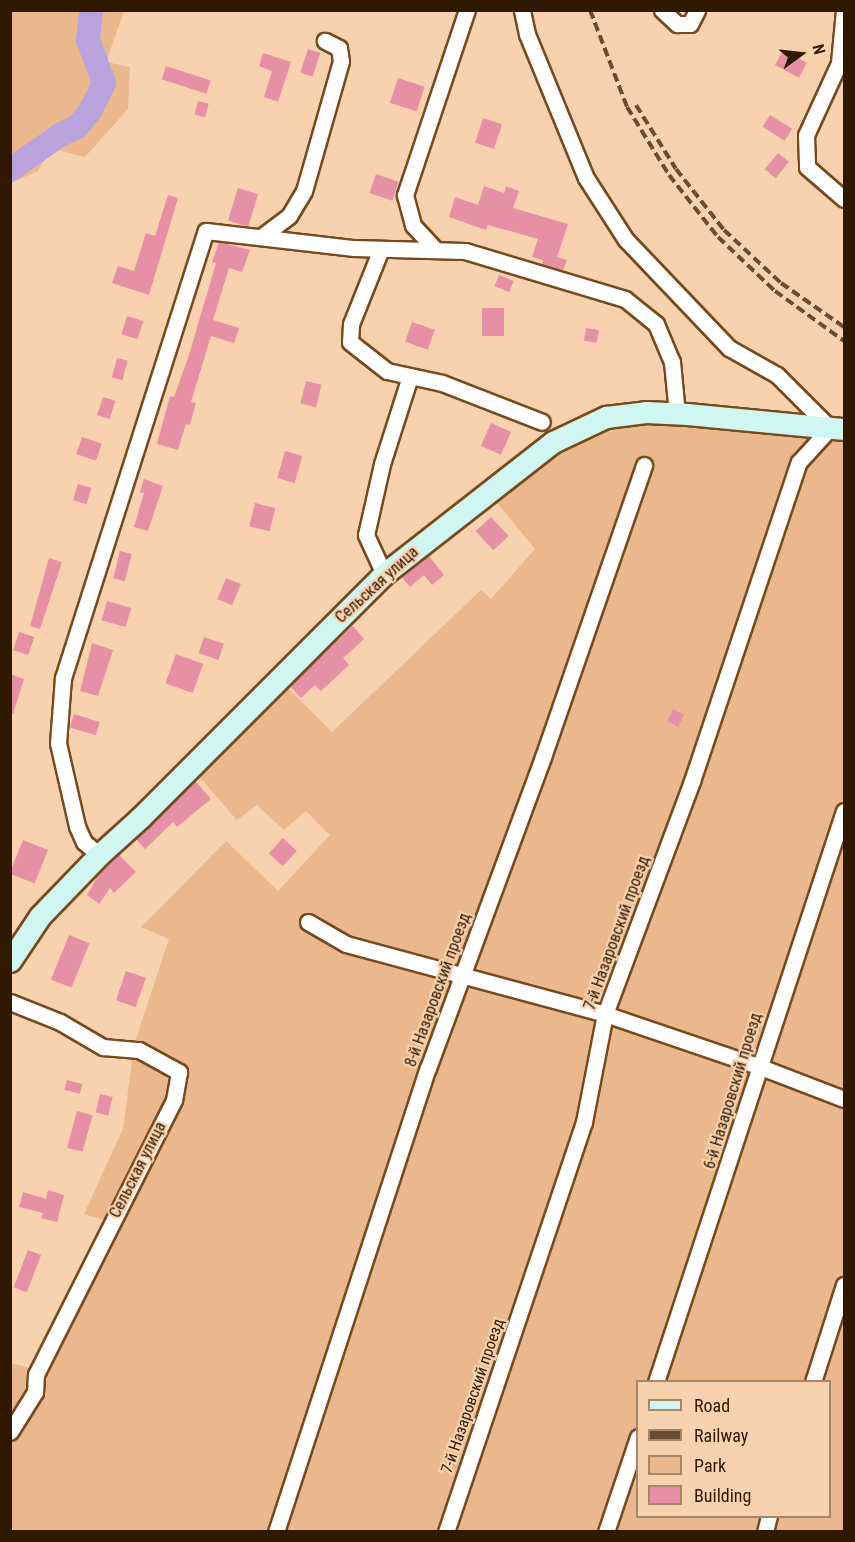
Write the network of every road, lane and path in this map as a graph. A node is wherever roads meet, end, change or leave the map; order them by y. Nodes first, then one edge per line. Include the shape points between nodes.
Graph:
1 (467, 10) edge
2 (522, 10) edge
3 (663, 10) edge
4 (697, 10) edge
5 (844, 10) edge
6 (325, 41) dead end
7 (844, 199) edge
8 (261, 237) junction
9 (381, 249) junction
10 (436, 250) junction
11 (410, 376) junction
12 (677, 414) junction
13 (542, 422) dead end
14 (837, 428) edge
15 (644, 465) dead end
16 (384, 574) junction
17 (844, 811) edge
18 (99, 855) junction
19 (308, 922) dead end
20 (10, 961) edge
21 (462, 975) junction
22 (10, 1002) edge
23 (605, 1014) junction
24 (758, 1066) junction
25 (844, 1099) edge
26 (844, 1286) edge
27 (657, 1380) edge
28 (814, 1380) edge
29 (10, 1432) edge
30 (636, 1443) edge
31 (276, 1532) edge
32 (446, 1532) edge
33 (606, 1532) edge

1 - 10 street via 405,195 413,225
2 - 14 street via 527,34 586,178 626,240 729,348 777,375
3 - 4 street via 677,24 690,24
5 - 7 street via 839,63 806,135 807,167
6 - 8 street via 339,48 341,61 304,191 289,216
8 - 9 street
8 - 18 street via 206,231 63,678 58,743 76,826 84,842
9 - 10 street
9 - 11 street via 351,324 350,342 387,370
10 - 12 street via 465,251 625,299 656,324 672,362
11 - 13 street via 442,383
11 - 16 street via 382,464 366,535
12 - 14 street, Сельская улица
12 - 16 street, Сельская улица via 646,412 606,417 553,442
14 - 23 street, 7-й Назаровский проезд via 799,462 692,781
15 - 21 street, 8-й Назаровский проезд via 543,757
16 - 18 street, Сельская улица
17 - 24 street, 6-й Назаровский проезд
18 - 20 street, Сельская улица via 40,916
19 - 21 street via 346,944
21 - 23 street
21 - 31 street, 8-й Назаровский проезд
22 - 29 street, Сельская улица via 60,1022 103,1047 139,1050 178,1072 174,1100 36,1374 35,1392
23 - 24 street
23 - 32 street, 7-й Назаровский проезд via 584,1122
24 - 25 street
24 - 27 street, 6-й Назаровский проезд via 728,1171
26 - 28 street
30 - 33 street

